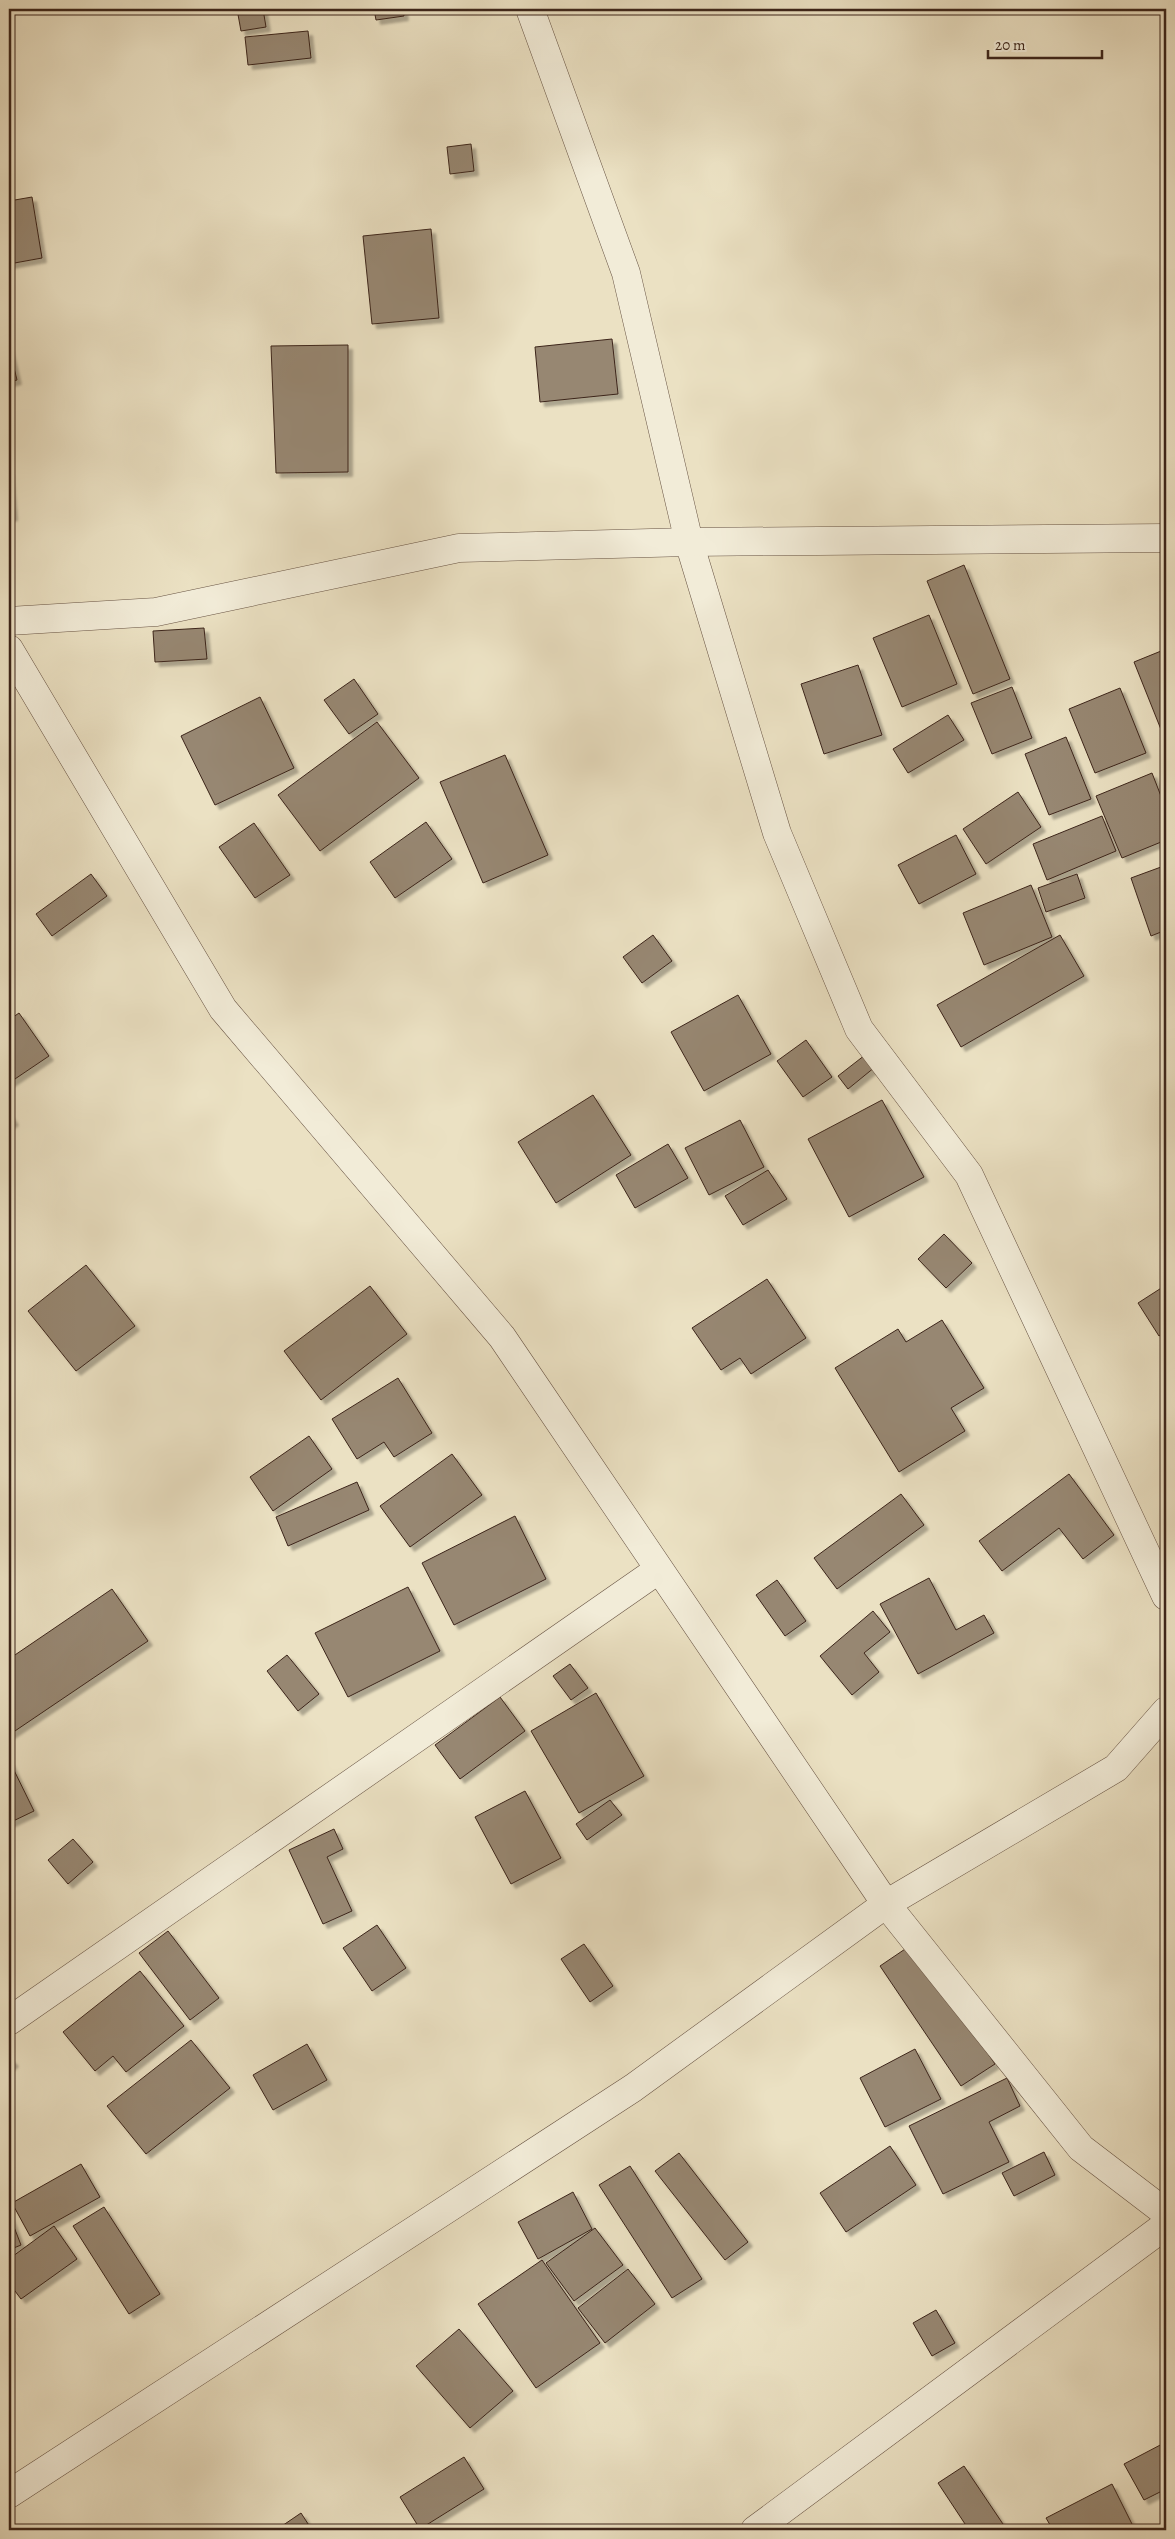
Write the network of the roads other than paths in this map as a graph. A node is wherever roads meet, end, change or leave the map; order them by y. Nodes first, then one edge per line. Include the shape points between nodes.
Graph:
1 (530, 9) edge
2 (1166, 538) edge
3 (689, 542) junction
4 (9, 621) edge
5 (9, 649) edge
6 (658, 1570) junction
7 (1166, 1596) edge
8 (1166, 1711) edge
9 (886, 1904) junction
10 (9, 2020) edge
11 (1166, 2213) edge
12 (1166, 2225) edge
13 (9, 2494) edge
14 (755, 2530) edge

1 - 3 street via 626,273
2 - 3 street
3 - 4 street via 460,548 156,612
3 - 7 street via 776,833 858,1029 969,1175
5 - 6 street via 223,1009 502,1337
6 - 9 street
6 - 10 street
8 - 9 street via 1116,1768
9 - 11 street via 1081,2148
9 - 13 street via 633,2088
12 - 14 street

